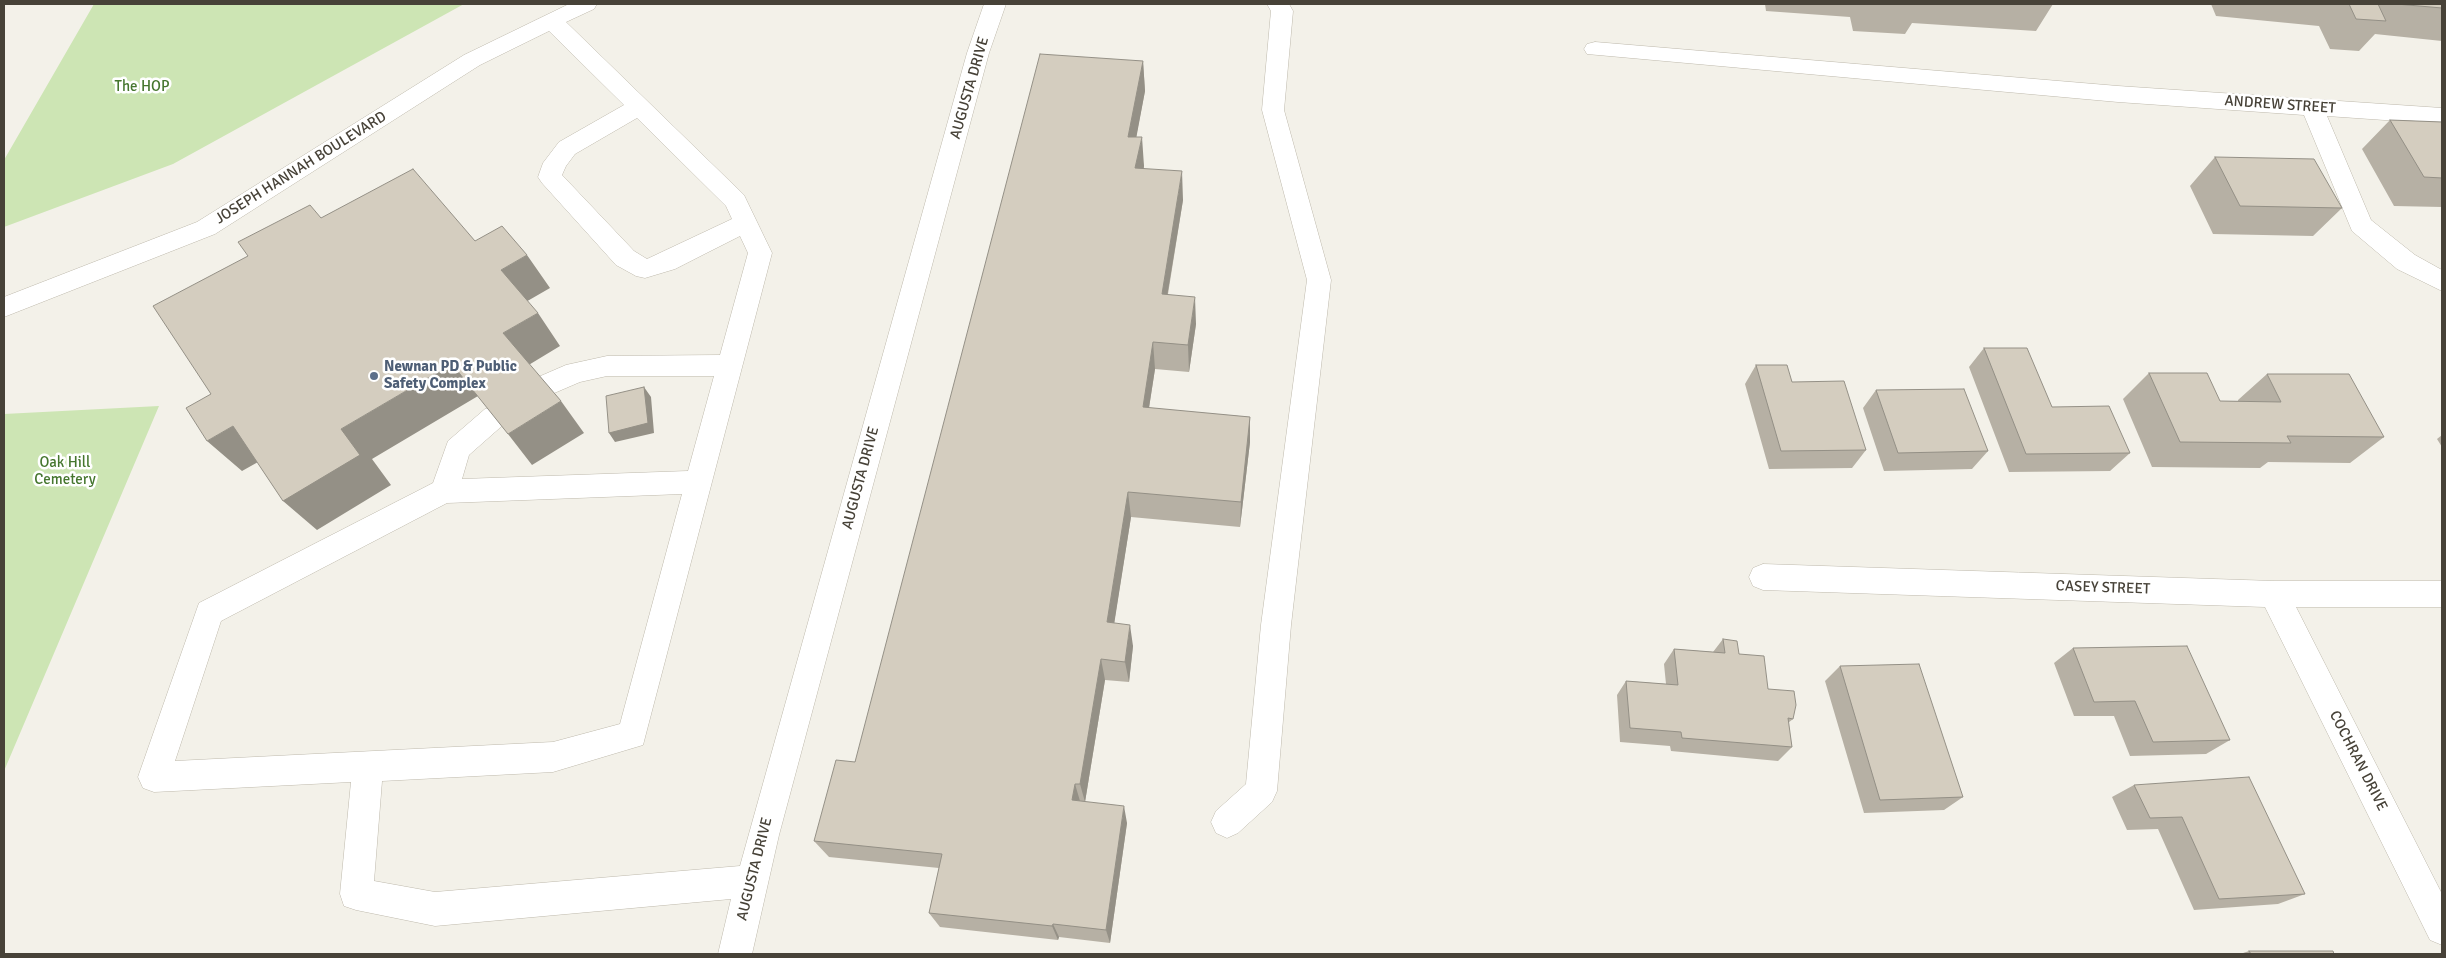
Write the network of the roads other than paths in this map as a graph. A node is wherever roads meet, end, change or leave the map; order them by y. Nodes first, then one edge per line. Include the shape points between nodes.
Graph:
1 (586, 4) edge
2 (995, 4) edge
3 (1278, 4) edge
4 (552, 21) junction
5 (1595, 49) dead end
6 (639, 106) junction
7 (2312, 107) junction
8 (2442, 116) edge
9 (746, 223) junction
10 (2442, 281) edge
11 (4, 307) edge
12 (730, 365) junction
13 (545, 386) edge
14 (494, 417) edge
15 (700, 482) junction
16 (444, 491) junction
17 (1763, 577) dead end
18 (2274, 594) junction
19 (2442, 594) edge
20 (368, 766) junction
21 (1226, 822) dead end
22 (752, 881) junction
23 (2442, 928) edge
24 (735, 954) edge

1 - 4 street, JOSEPH HANNAH BOULEVARD
2 - 22 street, AUGUSTA DRIVE via 978,53
3 - 21 street via 1282,11 1272,110 1319,280 1276,625 1261,791
4 - 6 street
4 - 11 street, JOSEPH HANNAH BOULEVARD via 472,60 206,228
5 - 7 street, ANDREW STREET via 2118,94
6 - 9 street via 736,201
6 - 9 street via 567,148 555,162 550,177 625,258 646,269
7 - 8 street, ANDREW STREET
7 - 10 street via 2361,225 2406,262
9 - 12 street via 760,253
12 - 13 street via 607,366 575,372
12 - 15 street
14 - 16 street via 458,449
15 - 16 street
15 - 20 street via 632,735 553,757
16 - 20 street via 209,612 154,777
17 - 18 street, CASEY STREET
18 - 19 street, CASEY STREET
18 - 23 street, COCHRAN DRIVE
20 - 22 street via 356,894 435,909
22 - 24 street, AUGUSTA DRIVE

